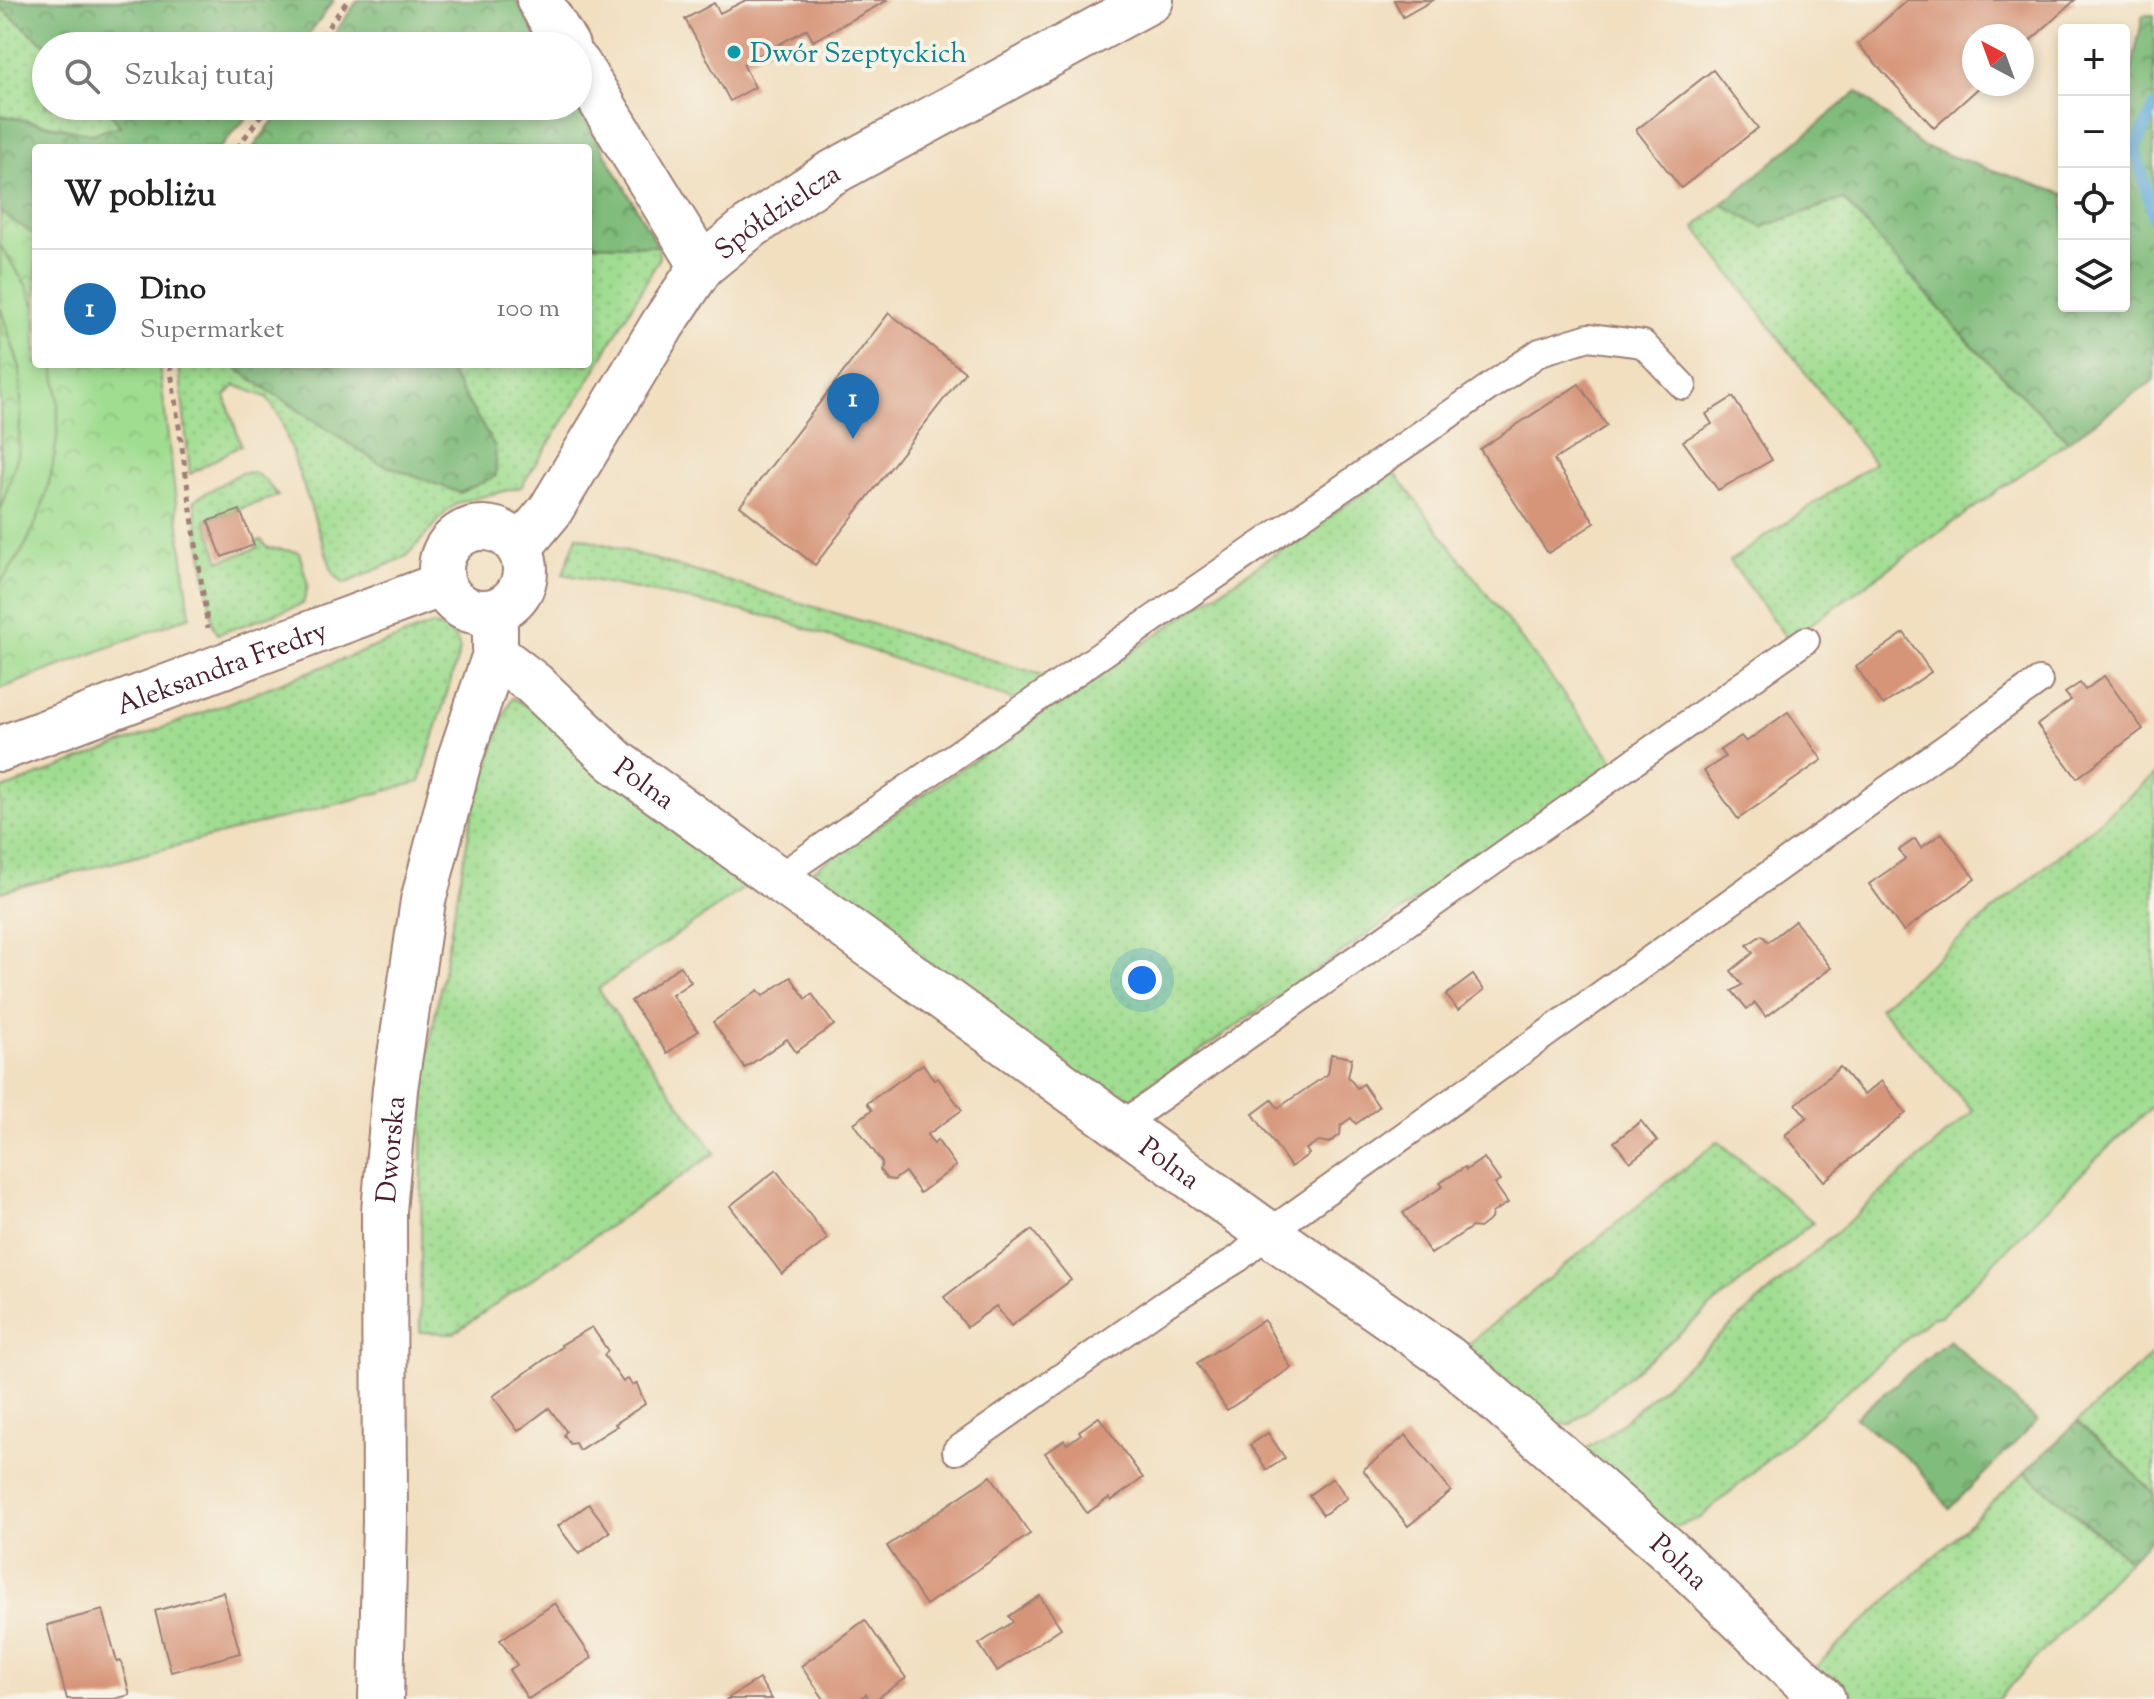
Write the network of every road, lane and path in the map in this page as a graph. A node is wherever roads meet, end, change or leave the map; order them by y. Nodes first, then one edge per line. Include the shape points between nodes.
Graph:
1 (348, 0) edge
2 (539, 0) edge
3 (1151, 0) edge
4 (324, 32) edge
5 (558, 32) edge
6 (592, 87) edge
7 (258, 120) edge
8 (240, 144) edge
9 (702, 266) junction
10 (171, 368) edge
11 (1683, 386) dead end
12 (519, 548) junction
13 (443, 584) junction
14 (495, 611) junction
15 (1806, 640) dead end
16 (211, 642) dead end
17 (495, 654) junction
18 (2039, 681) dead end
19 (0, 749) edge
20 (776, 879) junction
21 (1120, 1126) junction
22 (1268, 1233) junction
23 (956, 1451) dead end
24 (381, 1699) edge
25 (1823, 1699) edge

1 - 4 path
2 - 5 street
3 - 9 street, Spółdzielcza via 828,175
6 - 9 street
7 - 8 path
9 - 12 street, Spółdzielcza via 550,511
10 - 16 path
11 - 20 lane via 1643,344 1589,337 1540,352
12 - 13 street via 502,531 476,528 463,533 444,551
12 - 14 street via 525,581 519,594
13 - 14 street via 453,601 466,609
13 - 19 street, Aleksandra Fredry
14 - 17 street, Dworska
15 - 21 lane
17 - 20 street, Polna via 615,761
17 - 24 street, Dworska via 459,761 423,901 395,1089 384,1211
18 - 22 lane
20 - 21 street, Polna
21 - 22 street, Polna
22 - 23 lane
22 - 25 street, Polna via 1449,1359 1673,1554

